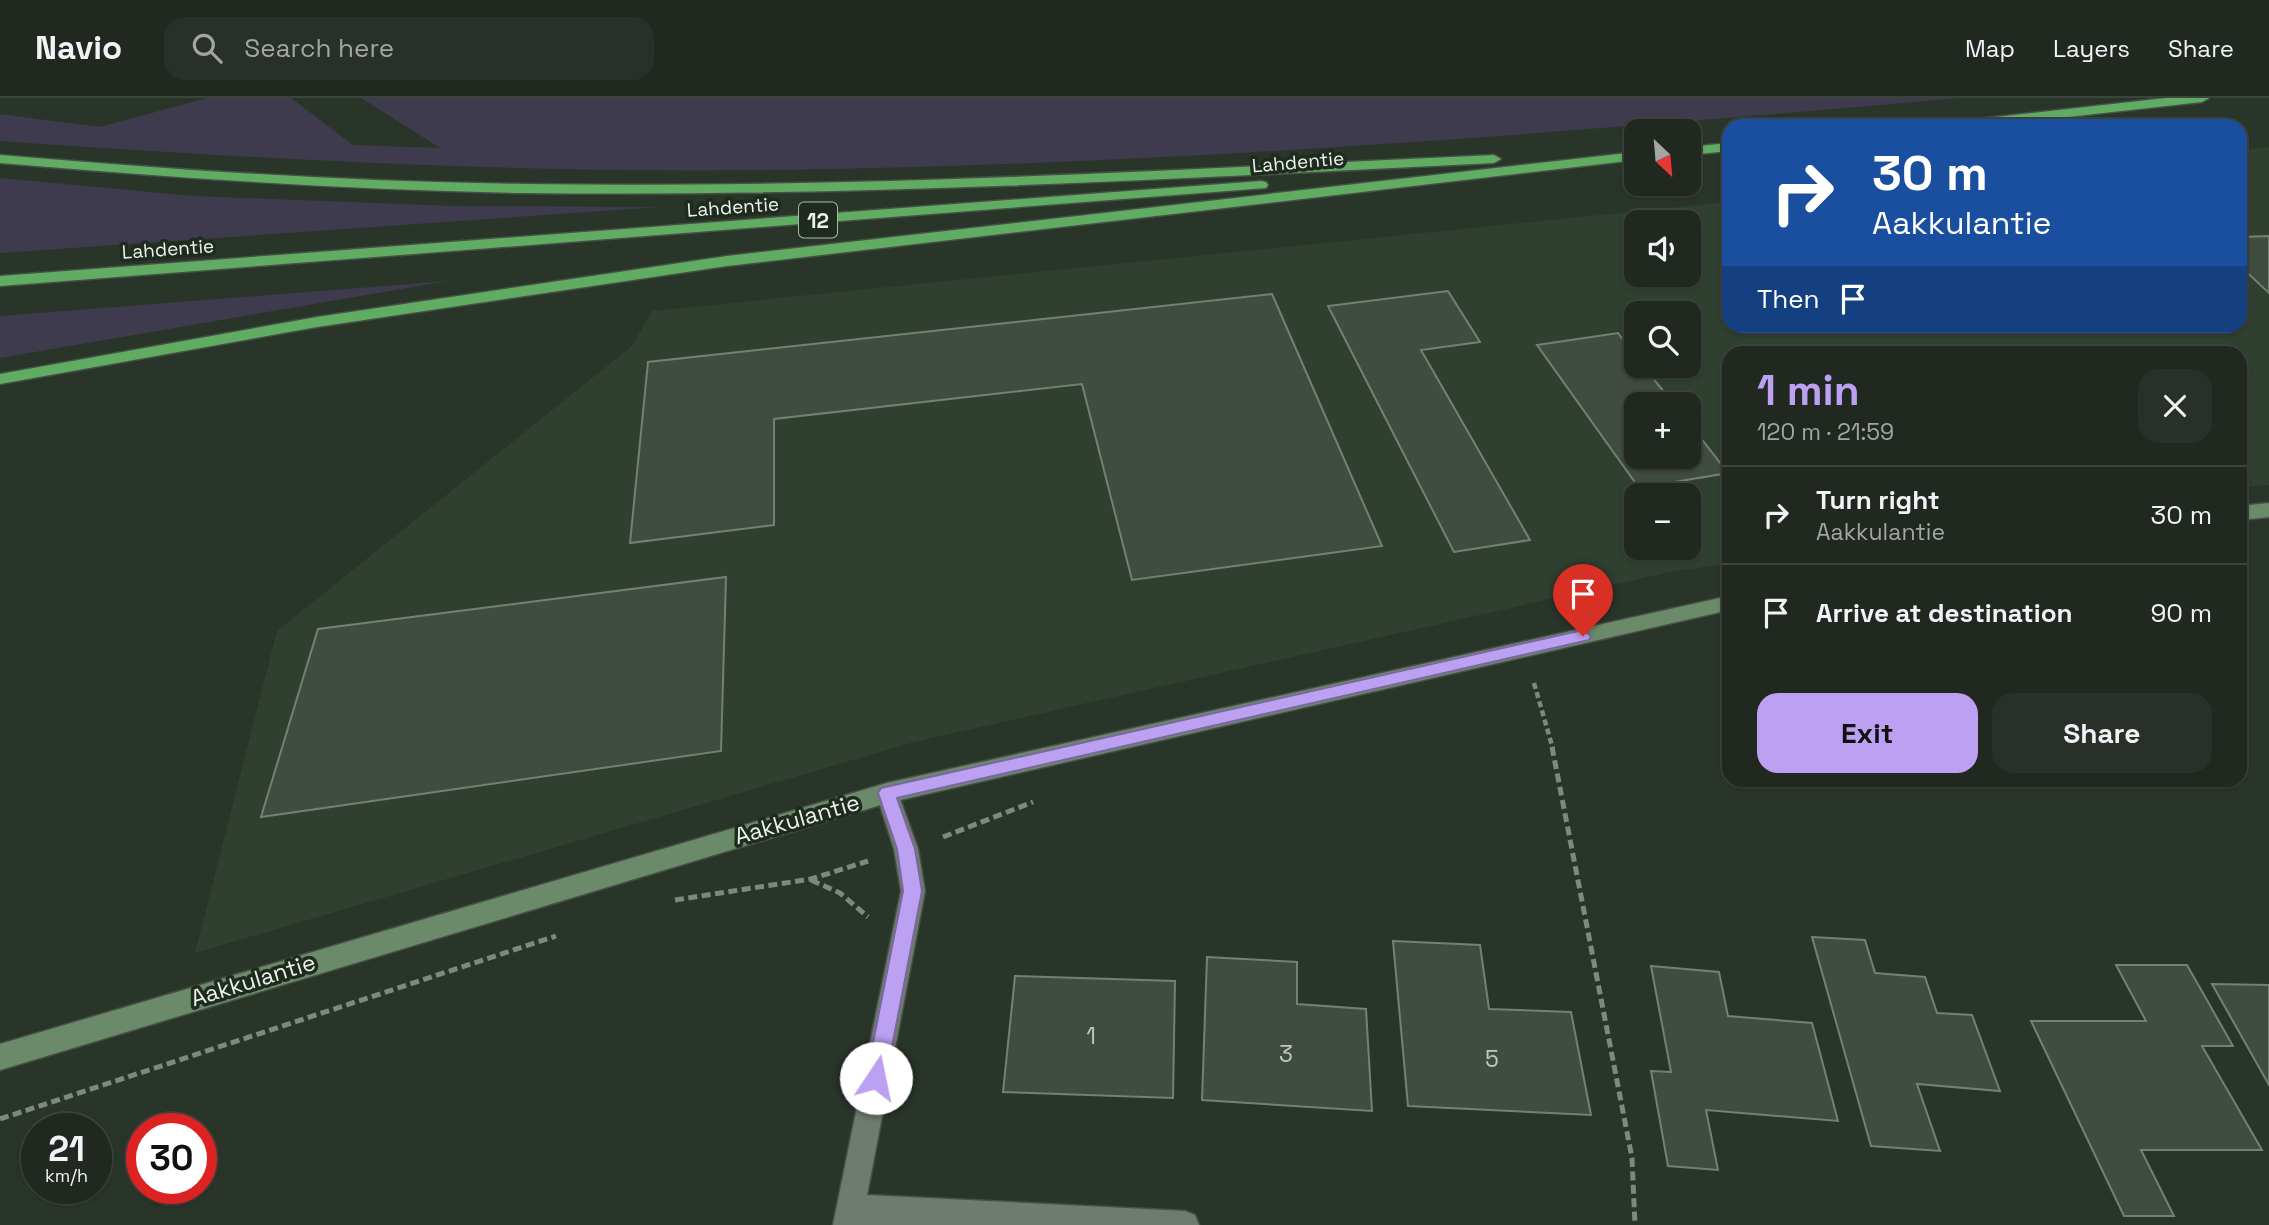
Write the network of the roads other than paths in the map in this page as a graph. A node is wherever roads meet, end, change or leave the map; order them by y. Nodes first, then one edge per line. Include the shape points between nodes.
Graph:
1 (2202, 98) edge
2 (2014, 119) edge
3 (1722, 148) edge
4 (1701, 149) edge
5 (1624, 156) edge
6 (1624, 156) edge
7 (1624, 156) edge
8 (0, 159) edge
9 (0, 281) edge
10 (0, 379) edge
11 (2269, 510) edge
12 (2247, 512) edge
13 (1722, 605) edge
14 (887, 793) junction
15 (0, 1057) edge
16 (849, 1217) edge
17 (1185, 1225) edge

1 - 2 highway
3 - 4 highway
5 - 8 highway via 968,184 600,189 278,179
6 - 9 highway, Lahdentie / 12
7 - 10 highway via 727,261 317,322
11 - 12 street
13 - 14 street, Aakkulantie
14 - 15 street, Aakkulantie
14 - 16 street via 906,849 913,891
16 - 17 street

